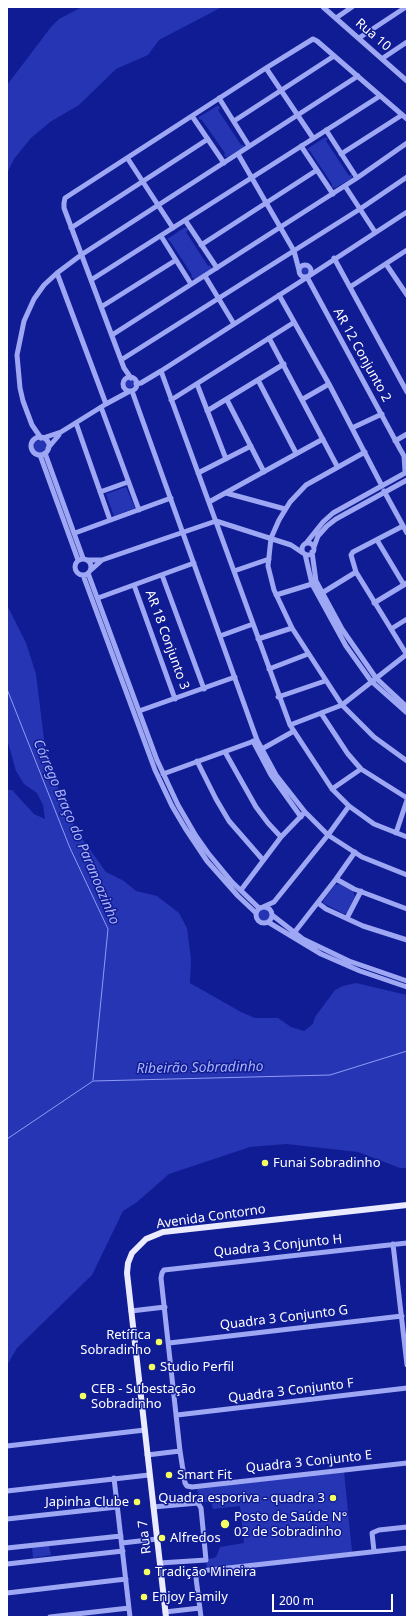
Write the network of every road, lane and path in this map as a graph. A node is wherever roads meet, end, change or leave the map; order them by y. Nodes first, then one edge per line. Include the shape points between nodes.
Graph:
1 (323, 7) edge
2 (352, 7) edge
3 (406, 7) edge
4 (336, 18) junction
5 (359, 38) junction
6 (407, 42) edge
7 (334, 56) junction
8 (383, 58) junction
9 (266, 68) junction
10 (358, 76) junction
11 (407, 80) edge
12 (282, 91) junction
13 (380, 96) junction
14 (219, 98) junction
15 (402, 114) junction
16 (298, 115) junction
17 (192, 116) junction
18 (407, 119) edge
19 (234, 121) junction
20 (326, 130) junction
21 (313, 138) junction
22 (208, 139) junction
23 (407, 143) edge
24 (249, 146) junction
25 (301, 146) junction
26 (238, 154) junction
27 (342, 154) junction
28 (128, 159) junction
29 (224, 163) junction
30 (317, 170) junction
31 (407, 176) edge
32 (251, 178) junction
33 (357, 178) junction
34 (143, 182) junction
35 (345, 186) junction
36 (333, 194) junction
37 (266, 203) junction
38 (158, 205) junction
39 (360, 209) junction
40 (407, 212) edge
41 (185, 220) junction
42 (72, 228) junction
43 (173, 228) junction
44 (280, 228) junction
45 (375, 232) junction
46 (161, 236) junction
47 (201, 245) junction
48 (407, 250) edge
49 (294, 251) junction
50 (82, 255) junction
51 (296, 258) junction
52 (334, 258) junction
53 (176, 260) junction
54 (386, 264) junction
55 (304, 265) junction
56 (216, 268) junction
57 (321, 268) junction
58 (310, 269) junction
59 (299, 271) junction
60 (57, 273) junction
61 (205, 276) junction
62 (307, 277) junction
63 (91, 280) junction
64 (297, 283) junction
65 (191, 284) junction
66 (350, 287) junction
67 (278, 295) junction
68 (407, 295) edge
69 (218, 299) junction
70 (101, 308) junction
71 (293, 323) junction
72 (234, 324) junction
73 (112, 335) junction
74 (270, 338) junction
75 (121, 360) junction
76 (284, 364) junction
77 (124, 368) junction
78 (161, 371) junction
79 (131, 378) junction
80 (258, 380) junction
81 (136, 384) junction
82 (197, 384) junction
83 (330, 384) junction
84 (124, 385) junction
85 (131, 391) junction
86 (407, 392) edge
87 (120, 397) junction
88 (303, 399) junction
89 (171, 400) junction
90 (227, 400) junction
91 (106, 404) junction
92 (101, 407) junction
93 (207, 411) junction
94 (382, 414) junction
95 (76, 423) junction
96 (32, 425) junction
97 (352, 428) junction
98 (61, 432) junction
99 (407, 434) edge
100 (42, 438) junction
101 (323, 439) junction
102 (34, 440) junction
103 (396, 441) junction
104 (250, 446) junction
105 (48, 448) junction
106 (365, 452) junction
107 (296, 453) junction
108 (43, 454) junction
109 (405, 458) edge
110 (226, 459) junction
111 (337, 466) junction
112 (406, 470) edge
113 (264, 472) junction
114 (198, 473) junction
115 (407, 479) edge
116 (128, 482) junction
117 (382, 486) junction
118 (384, 491) junction
119 (100, 492) junction
120 (226, 493) junction
121 (171, 498) junction
122 (209, 502) junction
123 (286, 509) junction
124 (139, 510) junction
125 (110, 520) junction
126 (216, 521) junction
127 (403, 526) junction
128 (183, 532) junction
129 (75, 533) junction
130 (407, 533) edge
131 (271, 538) junction
132 (377, 540) junction
133 (306, 543) junction
134 (291, 544) junction
135 (313, 550) junction
136 (304, 553) junction
137 (269, 558) junction
138 (83, 560) junction
139 (102, 560) junction
140 (194, 563) junction
141 (234, 571) junction
142 (356, 572) junction
143 (87, 573) junction
144 (162, 575) junction
145 (312, 584) junction
146 (406, 584) edge
147 (134, 585) junction
148 (322, 593) junction
149 (276, 595) junction
150 (98, 598) junction
151 (374, 603) junction
152 (407, 619) edge
153 (253, 624) junction
154 (292, 628) junction
155 (391, 628) junction
156 (220, 636) junction
157 (258, 639) junction
158 (308, 654) junction
159 (407, 654) edge
160 (269, 669) junction
161 (235, 677) junction
162 (376, 678) junction
163 (325, 681) junction
164 (371, 681) junction
165 (204, 689) junction
166 (278, 697) junction
167 (175, 699) junction
168 (342, 705) junction
169 (407, 706) edge
170 (140, 711) junction
171 (321, 713) junction
172 (407, 713) edge
173 (290, 725) junction
174 (294, 731) junction
175 (255, 741) junction
176 (262, 749) junction
177 (225, 752) junction
178 (197, 761) junction
179 (407, 761) edge
180 (361, 769) junction
181 (163, 774) junction
182 (332, 789) junction
183 (407, 799) edge
184 (349, 806) junction
185 (305, 812) junction
186 (301, 817) junction
187 (396, 833) junction
188 (328, 835) junction
189 (407, 836) edge
190 (281, 837) junction
191 (355, 852) junction
192 (263, 860) junction
193 (407, 875) edge
194 (336, 879) junction
195 (241, 890) junction
196 (361, 891) junction
197 (274, 902) junction
198 (318, 903) junction
199 (259, 909) junction
200 (407, 909) edge
201 (271, 914) junction
202 (347, 918) junction
203 (268, 922) junction
204 (294, 933) junction
205 (407, 940) edge
206 (407, 981) edge
207 (407, 986) edge
208 (407, 1205) edge
209 (407, 1243) edge
210 (393, 1244) junction
211 (165, 1306) junction
212 (131, 1311) junction
213 (402, 1316) junction
214 (169, 1342) junction
215 (406, 1352) edge
216 (407, 1365) edge
217 (407, 1388) edge
218 (177, 1415) junction
219 (145, 1430) junction
220 (7, 1446) edge
221 (180, 1451) junction
222 (147, 1455) junction
223 (407, 1463) edge
224 (149, 1475) junction
225 (114, 1478) junction
226 (7, 1491) edge
227 (117, 1507) junction
228 (153, 1507) junction
229 (7, 1519) edge
230 (407, 1527) edge
231 (121, 1536) junction
232 (157, 1539) junction
233 (122, 1543) junction
234 (7, 1548) edge
235 (407, 1548) edge
236 (123, 1551) junction
237 (374, 1551) junction
238 (160, 1563) junction
239 (7, 1564) edge
240 (126, 1579) junction
241 (7, 1593) edge
242 (129, 1608) junction
243 (200, 1608) junction
244 (166, 1615) edge
245 (50, 1617) edge
246 (130, 1617) edge
247 (201, 1617) edge

1 - 4 street, Rua 10
2 - 4 street
3 - 5 street
4 - 5 street, Rua 10
5 - 8 street, Rua 10
6 - 8 street
7 - 9 street via 315,40 309,40
7 - 10 street
7 - 12 street
8 - 11 street, Rua 10
9 - 12 street
9 - 14 street
10 - 13 street
10 - 16 street
12 - 16 street
12 - 19 street
13 - 15 street
13 - 20 street
14 - 17 street
14 - 19 street
15 - 18 street
15 - 27 street
16 - 21 street
16 - 24 street
17 - 22 street
17 - 28 street
19 - 24 street
20 - 21 street
20 - 27 street
21 - 25 street
22 - 29 street
22 - 34 street
23 - 33 street
24 - 26 street
25 - 30 street
25 - 32 street
26 - 29 street
26 - 32 street
27 - 33 street
28 - 34 street
28 - 42 street via 69,195 64,208
29 - 38 street
30 - 36 street
30 - 37 street
31 - 39 street
32 - 37 street
32 - 41 street
33 - 35 street
34 - 38 street
34 - 42 street
35 - 36 street
35 - 39 street
36 - 44 street
37 - 44 street
37 - 47 street
38 - 43 street
38 - 50 street
39 - 45 street
39 - 49 street
40 - 45 street
41 - 43 street
41 - 47 street
42 - 50 street
43 - 46 street
44 - 49 street
44 - 56 street
45 - 52 street
46 - 53 street
46 - 63 street
47 - 56 street
48 - 54 street
49 - 51 street
49 - 69 street
50 - 60 street
50 - 63 street
51 - 55 street
51 - 59 street
52 - 57 street
52 - 66 street
53 - 65 street
53 - 70 street
54 - 66 street
54 - 68 street
55 - 58 street
55 - 59 street
56 - 61 street
57 - 58 street
57 - 62 street
58 - 62 street via 311,273
59 - 62 street via 303,277
59 - 64 street
60 - 91 street
60 - 96 street via 34,299 24,321 17,355 20,388
61 - 65 street
61 - 69 street
62 - 64 street
62 - 94 street, AR 12 Conjunto 2
63 - 70 street
64 - 67 street
65 - 73 street
66 - 86 street
67 - 71 street
67 - 72 street
69 - 72 street
69 - 75 street
70 - 73 street
71 - 74 street
71 - 83 street
72 - 78 street
73 - 75 street
74 - 76 street
74 - 82 street
75 - 77 street
76 - 80 street
76 - 88 street
77 - 79 street
77 - 84 street
78 - 81 street
78 - 89 street
79 - 81 street
79 - 84 street via 126,378
80 - 90 street
80 - 107 street
81 - 85 street
82 - 89 street
82 - 93 street
83 - 88 street
83 - 97 street
84 - 85 street
84 - 87 street
85 - 87 street
85 - 121 street
87 - 91 street
88 - 101 street
89 - 114 street
90 - 93 street
90 - 104 street
91 - 92 street
92 - 95 street
92 - 116 street
93 - 110 street
94 - 97 street, AR 12 Conjunto 2
94 - 103 street
95 - 98 street
95 - 119 street
96 - 100 street
96 - 102 street
97 - 106 street
98 - 100 street
98 - 105 street
99 - 103 street
100 - 102 street
100 - 105 street via 47,442
101 - 107 street
101 - 111 street
102 - 108 street via 31,445 34,454
103 - 109 street
104 - 110 street
104 - 113 street
105 - 108 street
106 - 111 street
106 - 117 street
107 - 113 street
108 - 129 street
108 - 138 street
109 - 112 street
110 - 114 street
111 - 123 street via 306,485
112 - 115 street
112 - 117 street
113 - 120 street
114 - 122 street
115 - 118 street
116 - 119 street
116 - 124 street
117 - 133 street via 333,513
118 - 127 street
118 - 135 street via 331,522 318,536
119 - 125 street
120 - 122 street
120 - 123 street
121 - 124 street
121 - 128 street
122 - 126 street
123 - 131 street
124 - 125 street
125 - 129 street
126 - 128 street
126 - 131 street
126 - 141 street
127 - 130 street
127 - 132 street
128 - 139 street
128 - 140 street
129 - 138 street
131 - 134 street
131 - 137 street
132 - 142 street via 350,555
132 - 146 street
133 - 134 street
133 - 135 street via 310,543
133 - 136 street via 302,547
134 - 136 street
135 - 136 street via 309,554
135 - 148 street via 316,581
136 - 145 street
137 - 141 street
137 - 149 street via 268,566
138 - 139 street
138 - 143 street
138 - 143 street via 76,565 77,570
139 - 143 street
140 - 144 street
140 - 156 street
141 - 153 street
142 - 148 street
142 - 151 street
143 - 150 street
143 - 199 street via 155,770 172,806 207,861 238,896
144 - 147 street
144 - 165 street
145 - 149 street
145 - 164 street via 346,646
146 - 151 street
147 - 150 street
147 - 167 street, AR 18 Conjunto 3
148 - 162 street via 342,629
149 - 154 street
150 - 170 street
151 - 155 street
152 - 155 street
153 - 156 street
153 - 157 street
154 - 157 street
154 - 158 street
155 - 159 street
156 - 161 street
157 - 160 street
158 - 160 street
158 - 163 street
159 - 162 street
160 - 166 street
161 - 165 street, AR 18 Conjunto 3
161 - 175 street
162 - 164 street
162 - 169 street
163 - 166 street
163 - 168 street
164 - 168 street
164 - 172 street
165 - 167 street, AR 18 Conjunto 3
166 - 173 street
167 - 170 street
168 - 171 street
168 - 179 street via 374,737
170 - 181 street
171 - 173 street
171 - 180 street
173 - 174 street
174 - 176 street
174 - 182 street
175 - 176 street
175 - 177 street
175 - 186 street via 271,775
176 - 185 street via 276,775
177 - 178 street
177 - 190 street via 256,807
178 - 181 street
178 - 192 street via 229,821
180 - 182 street
180 - 183 street
181 - 195 street via 196,836
182 - 184 street
183 - 187 street
184 - 187 street via 374,824
184 - 188 street
185 - 186 street
185 - 188 street
186 - 190 street
187 - 189 street
188 - 191 street
188 - 197 street
190 - 192 street
191 - 193 street
191 - 194 street
192 - 195 street
194 - 196 street
194 - 198 street
195 - 199 street
196 - 200 street
196 - 202 street
197 - 199 street
197 - 201 street
198 - 202 street
198 - 204 street
199 - 201 street
199 - 203 street via 259,921
201 - 203 street
201 - 204 street
202 - 205 street via 363,926
203 - 207 street via 321,954 360,971
204 - 206 street via 349,961
208 - 212 main road, Avenida Contorno via 156,1234 139,1244 129,1258 127,1273
209 - 210 street, Quadra 3 Conjunto H
210 - 211 street, Quadra 3 Conjunto H via 166,1269 161,1278
210 - 213 street
211 - 212 street
211 - 214 street
212 - 219 main road, Avenida Contorno
213 - 214 street, Quadra 3 Conjunto G
213 - 215 street
214 - 218 street
215 - 216 street
217 - 218 street, Quadra 3 Conjunto F
218 - 221 street
219 - 220 street
219 - 222 main road, Avenida Contorno
221 - 222 street
221 - 223 street, Quadra 3 Conjunto E via 187,1486 192,1487
222 - 224 main road, Rua 7
224 - 225 street
224 - 228 main road, Rua 7
225 - 226 street
225 - 227 street
227 - 229 street
227 - 231 street
228 - 232 main road, Rua 7
228 - 238 street via 198,1503 201,1508 206,1560
230 - 237 street via 372,1533
231 - 233 street
231 - 234 street
232 - 233 street
232 - 238 main road, Rua 7
233 - 236 street
235 - 237 street
236 - 239 street
236 - 240 street
237 - 243 street via 199,1572 196,1578
238 - 244 main road, Rua 7
240 - 241 street
240 - 242 street
242 - 245 street
242 - 246 street
243 - 244 street
243 - 247 street

